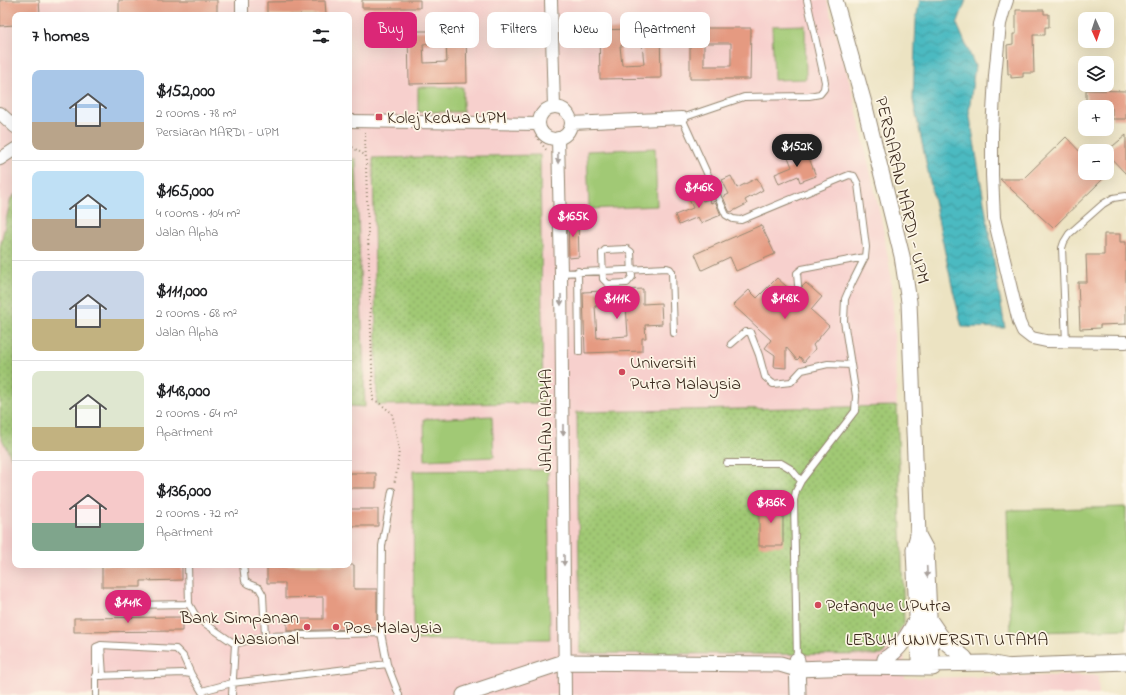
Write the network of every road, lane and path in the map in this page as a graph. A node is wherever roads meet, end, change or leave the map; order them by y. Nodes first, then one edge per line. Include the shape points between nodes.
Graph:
1 (242, 0) edge
2 (551, 0) edge
3 (807, 0) edge
4 (835, 0) edge
5 (1007, 0) edge
6 (242, 12) edge
7 (554, 107) junction
8 (0, 113) edge
9 (682, 118) junction
10 (352, 121) edge
11 (364, 121) junction
12 (570, 123) junction
13 (12, 124) edge
14 (520, 124) junction
15 (539, 124) junction
16 (558, 138) junction
17 (352, 147) edge
18 (12, 151) edge
19 (366, 156) junction
20 (550, 157) dead end
21 (0, 159) edge
22 (1126, 196) edge
23 (865, 257) junction
24 (632, 269) junction
25 (603, 270) junction
26 (578, 271) junction
27 (561, 273) junction
28 (798, 285) dead end
29 (674, 333) dead end
30 (1066, 342) junction
31 (1126, 342) edge
32 (731, 344) dead end
33 (579, 352) dead end
34 (850, 365) junction
35 (727, 462) dead end
36 (801, 481) junction
37 (392, 491) joint
38 (188, 568) edge
39 (243, 568) edge
40 (130, 604) dead end
41 (189, 604) junction
42 (923, 619) junction
43 (381, 634) junction
44 (265, 636) junction
45 (235, 644) junction
46 (101, 645) junction
47 (965, 658) junction
48 (885, 659) junction
49 (926, 660) junction
50 (564, 662) junction
51 (1120, 662) edge
52 (387, 664) junction
53 (797, 664) junction
54 (1010, 666) junction
55 (854, 667) junction
56 (191, 674) junction
57 (95, 676) junction
58 (103, 676) junction
59 (232, 683) junction
60 (203, 693) edge
61 (96, 695) edge
62 (232, 695) edge
63 (399, 695) edge
64 (464, 695) edge
65 (565, 695) edge
66 (798, 695) edge

1 - 6 street
2 - 7 street
3 - 9 lane via 826,82 820,94 744,97
4 - 42 street, PERSIARAN MARDI - UPM via 864,103 903,264 908,302 918,535 914,550
5 - 30 street via 1000,24 995,76 992,131 994,218 1023,331 1032,338
7 - 12 street via 564,110
7 - 15 street via 541,115
8 - 13 street
9 - 12 street
9 - 23 lane via 726,215 733,220 741,220 849,175 854,176 858,184
10 - 11 street
11 - 14 street
11 - 19 path
12 - 16 street via 566,133
14 - 15 street
14 - 20 path via 537,136
15 - 16 street via 543,134
16 -> 27 street, JALAN ALPHA
17 - 19 path
18 - 21 street
19 - 37 path via 373,400 392,413 397,435 399,450
22 - 30 lane via 1113,198 1102,204 1069,234 1064,242 1062,248
23 - 28 lane via 802,269 797,273
23 - 34 lane via 846,299 844,321
24 - 25 lane
24 - 25 lane via 632,277 627,283 608,284 603,279
24 - 25 lane via 631,252 627,249 605,250 602,254
24 - 29 lane via 667,268 672,272
25 - 26 lane
26 - 27 lane
26 - 33 lane
27 -> 50 street, JALAN ALPHA
30 - 31 street
32 - 34 lane via 745,332 750,332 765,377 772,384 791,382 802,370 828,364
34 - 36 lane via 856,396 855,411
35 - 36 lane via 781,463 791,469
36 - 53 lane via 794,500
37 - 43 lane via 382,546
38 - 41 lane
39 - 44 lane via 245,581 259,588 263,595
40 - 41 lane
41 - 45 lane via 197,618
42 - 47 street
42 - 48 street
42 - 49 street, PERSIARAN MARDI - UPM
43 - 44 lane
43 - 52 lane
44 - 45 lane
45 - 59 lane
46 - 56 lane via 176,649 183,656
46 - 57 lane via 96,647
46 - 58 lane
47 - 49 street, LEBUH UNIVERSITI UTAMA
47 - 51 street, LEBUH UNIVERSITI UTAMA via 1045,657
48 - 49 street, LEBUH UNIVERSITI UTAMA
48 - 53 street, LEBUH UNIVERSITI UTAMA
49 - 54 street
49 - 55 street via 922,664 874,664
50 - 53 street, LEBUH UNIVERSITI UTAMA
50 - 64 street, LEBUH UNIVERSITI UTAMA
50 - 65 street, JALAN ALPHA
51 - 54 street, LEBUH UNIVERSITI UTAMA
52 - 59 lane
52 - 63 lane
53 - 55 street, LEBUH UNIVERSITI UTAMA
53 - 66 street
54 - 55 street, LEBUH UNIVERSITI UTAMA
56 - 58 lane
56 - 60 lane
57 - 58 lane
57 - 61 lane
59 - 60 lane
59 - 62 lane

